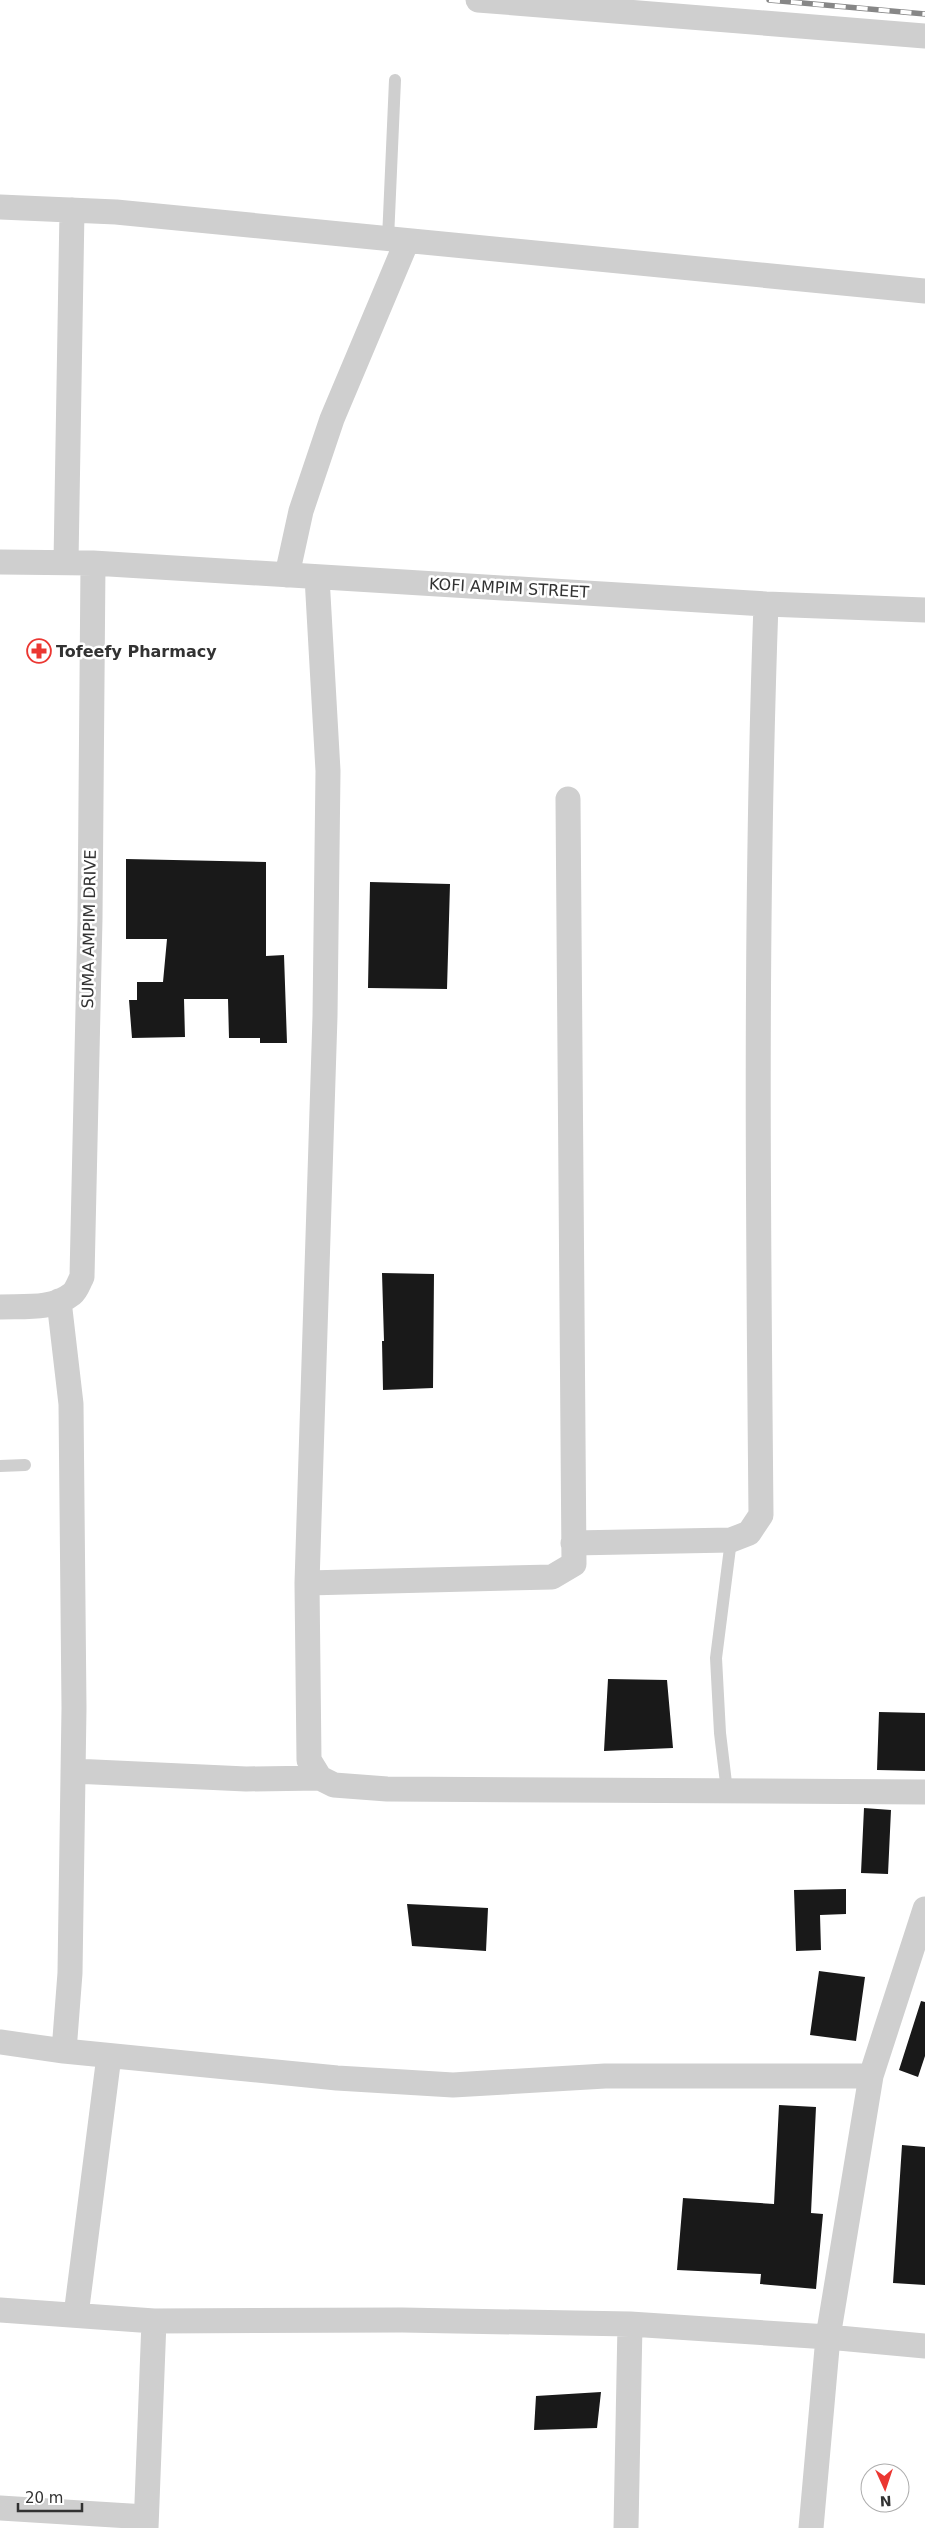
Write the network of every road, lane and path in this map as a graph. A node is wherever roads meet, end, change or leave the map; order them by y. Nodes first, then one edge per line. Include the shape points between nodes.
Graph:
1 (478, 0) edge
2 (925, 36) edge
3 (395, 80) dead end
4 (0, 206) edge
5 (72, 210) junction
6 (397, 240) junction
7 (925, 291) edge
8 (0, 562) edge
9 (66, 562) junction
10 (93, 563) junction
11 (287, 575) junction
12 (317, 577) junction
13 (766, 604) junction
14 (925, 610) edge
15 (568, 799) dead end
16 (66, 1297) junction
17 (0, 1307) edge
18 (25, 1465) dead end
19 (0, 1466) edge
20 (731, 1540) junction
21 (574, 1544) junction
22 (307, 1583) junction
23 (73, 1770) junction
24 (320, 1778) junction
25 (727, 1791) junction
26 (925, 1792) edge
27 (925, 1909) edge
28 (0, 2042) edge
29 (64, 2051) junction
30 (110, 2056) junction
31 (871, 2076) junction
32 (0, 2310) edge
33 (76, 2315) junction
34 (154, 2321) junction
35 (630, 2324) junction
36 (828, 2337) junction
37 (925, 2346) edge
38 (0, 2508) edge
39 (146, 2522) edge
40 (626, 2528) edge
41 (811, 2528) edge

1 - 2 street
3 - 6 lane
4 - 5 street
5 - 6 street
5 - 9 street
6 - 7 street
6 - 11 street via 301,511
8 - 9 street, KOFI AMPIM STREET
9 - 10 street, KOFI AMPIM STREET
10 - 11 street, KOFI AMPIM STREET
10 - 16 street, SUMA AMPIM DRIVE via 82,1277
11 - 12 street, KOFI AMPIM STREET
12 - 13 street, KOFI AMPIM STREET
12 - 22 street via 328,801 325,1016
13 - 14 street, KOFI AMPIM STREET
13 - 20 street via 759,838 757,1140 761,1515 749,1532
15 - 21 street
16 - 17 street via 47,1306
16 - 23 street via 71,1404
18 - 19 lane
20 - 21 street
20 - 25 lane via 716,1658
21 - 22 street via 574,1564 552,1577
22 - 24 street via 307,1742 309,1760
23 - 24 street via 246,1779
23 - 29 street via 70,1973
24 - 25 street via 334,1785 387,1789
25 - 26 street
27 - 31 street
28 - 29 street
29 - 30 street
30 - 31 street via 337,2078 454,2085 605,2076
30 - 33 street
31 - 36 street
32 - 33 street
33 - 34 street
34 - 35 street via 402,2320
34 - 39 street
35 - 36 street
35 - 40 street
36 - 37 street
36 - 41 street
38 - 39 street

